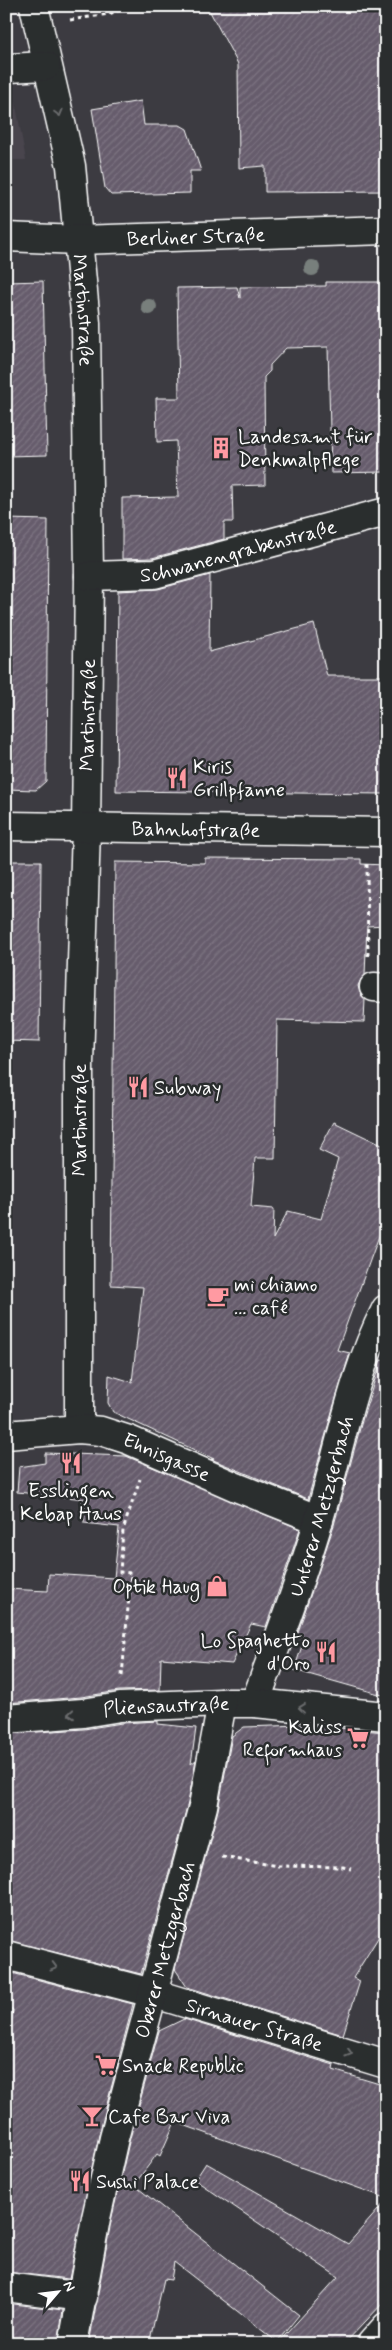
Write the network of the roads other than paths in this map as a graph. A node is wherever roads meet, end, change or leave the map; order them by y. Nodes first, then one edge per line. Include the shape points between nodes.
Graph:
1 (36, 16) edge
2 (46, 66) junction
3 (9, 68) dead end
4 (386, 230) edge
5 (6, 237) edge
6 (78, 240) junction
7 (386, 512) edge
8 (89, 576) junction
9 (6, 826) edge
10 (86, 828) junction
11 (386, 832) edge
12 (386, 1309) edge
13 (79, 1429) junction
14 (6, 1436) edge
15 (319, 1520) junction
16 (222, 1702) junction
17 (255, 1703) junction
18 (386, 1716) edge
19 (6, 1719) edge
20 (6, 1955) edge
21 (152, 1993) junction
22 (386, 2064) edge
23 (6, 2287) edge
24 (83, 2297) junction
25 (386, 2327) edge
26 (73, 2344) edge
27 (371, 2344) edge

1 - 2 street, Martinstraße
2 - 3 street
2 -> 6 street, Martinstraße via 71,166
4 - 6 street, Berliner Straße
5 - 6 street, Berliner Straße
6 - 8 street, Martinstraße via 86,323
7 - 8 street, Schwanengrabenstraße via 154,574
8 - 10 street, Martinstraße
9 - 10 street, Bahnhofstraße
10 - 11 street, Bahnhofstraße
10 - 13 street, Martinstraße via 79,1064
12 - 15 street, Unterer Metzgerbach via 358,1376
13 - 14 street, Ehnisgasse
13 - 15 street, Ehnisgasse via 102,1431
15 - 17 street, Unterer Metzgerbach
16 - 17 street, Pliensaustraße
16 -> 19 street, Pliensaustraße via 120,1707
16 - 21 street, Oberer Metzgerbach via 207,1787
18 -> 17 street, Pliensaustraße
20 -> 21 street, Sirnauer Straße
21 -> 22 street, Sirnauer Straße
21 - 24 street, Oberer Metzgerbach via 114,2138
23 - 24 street
24 - 26 street, Oberer Metzgerbach
25 - 27 street

